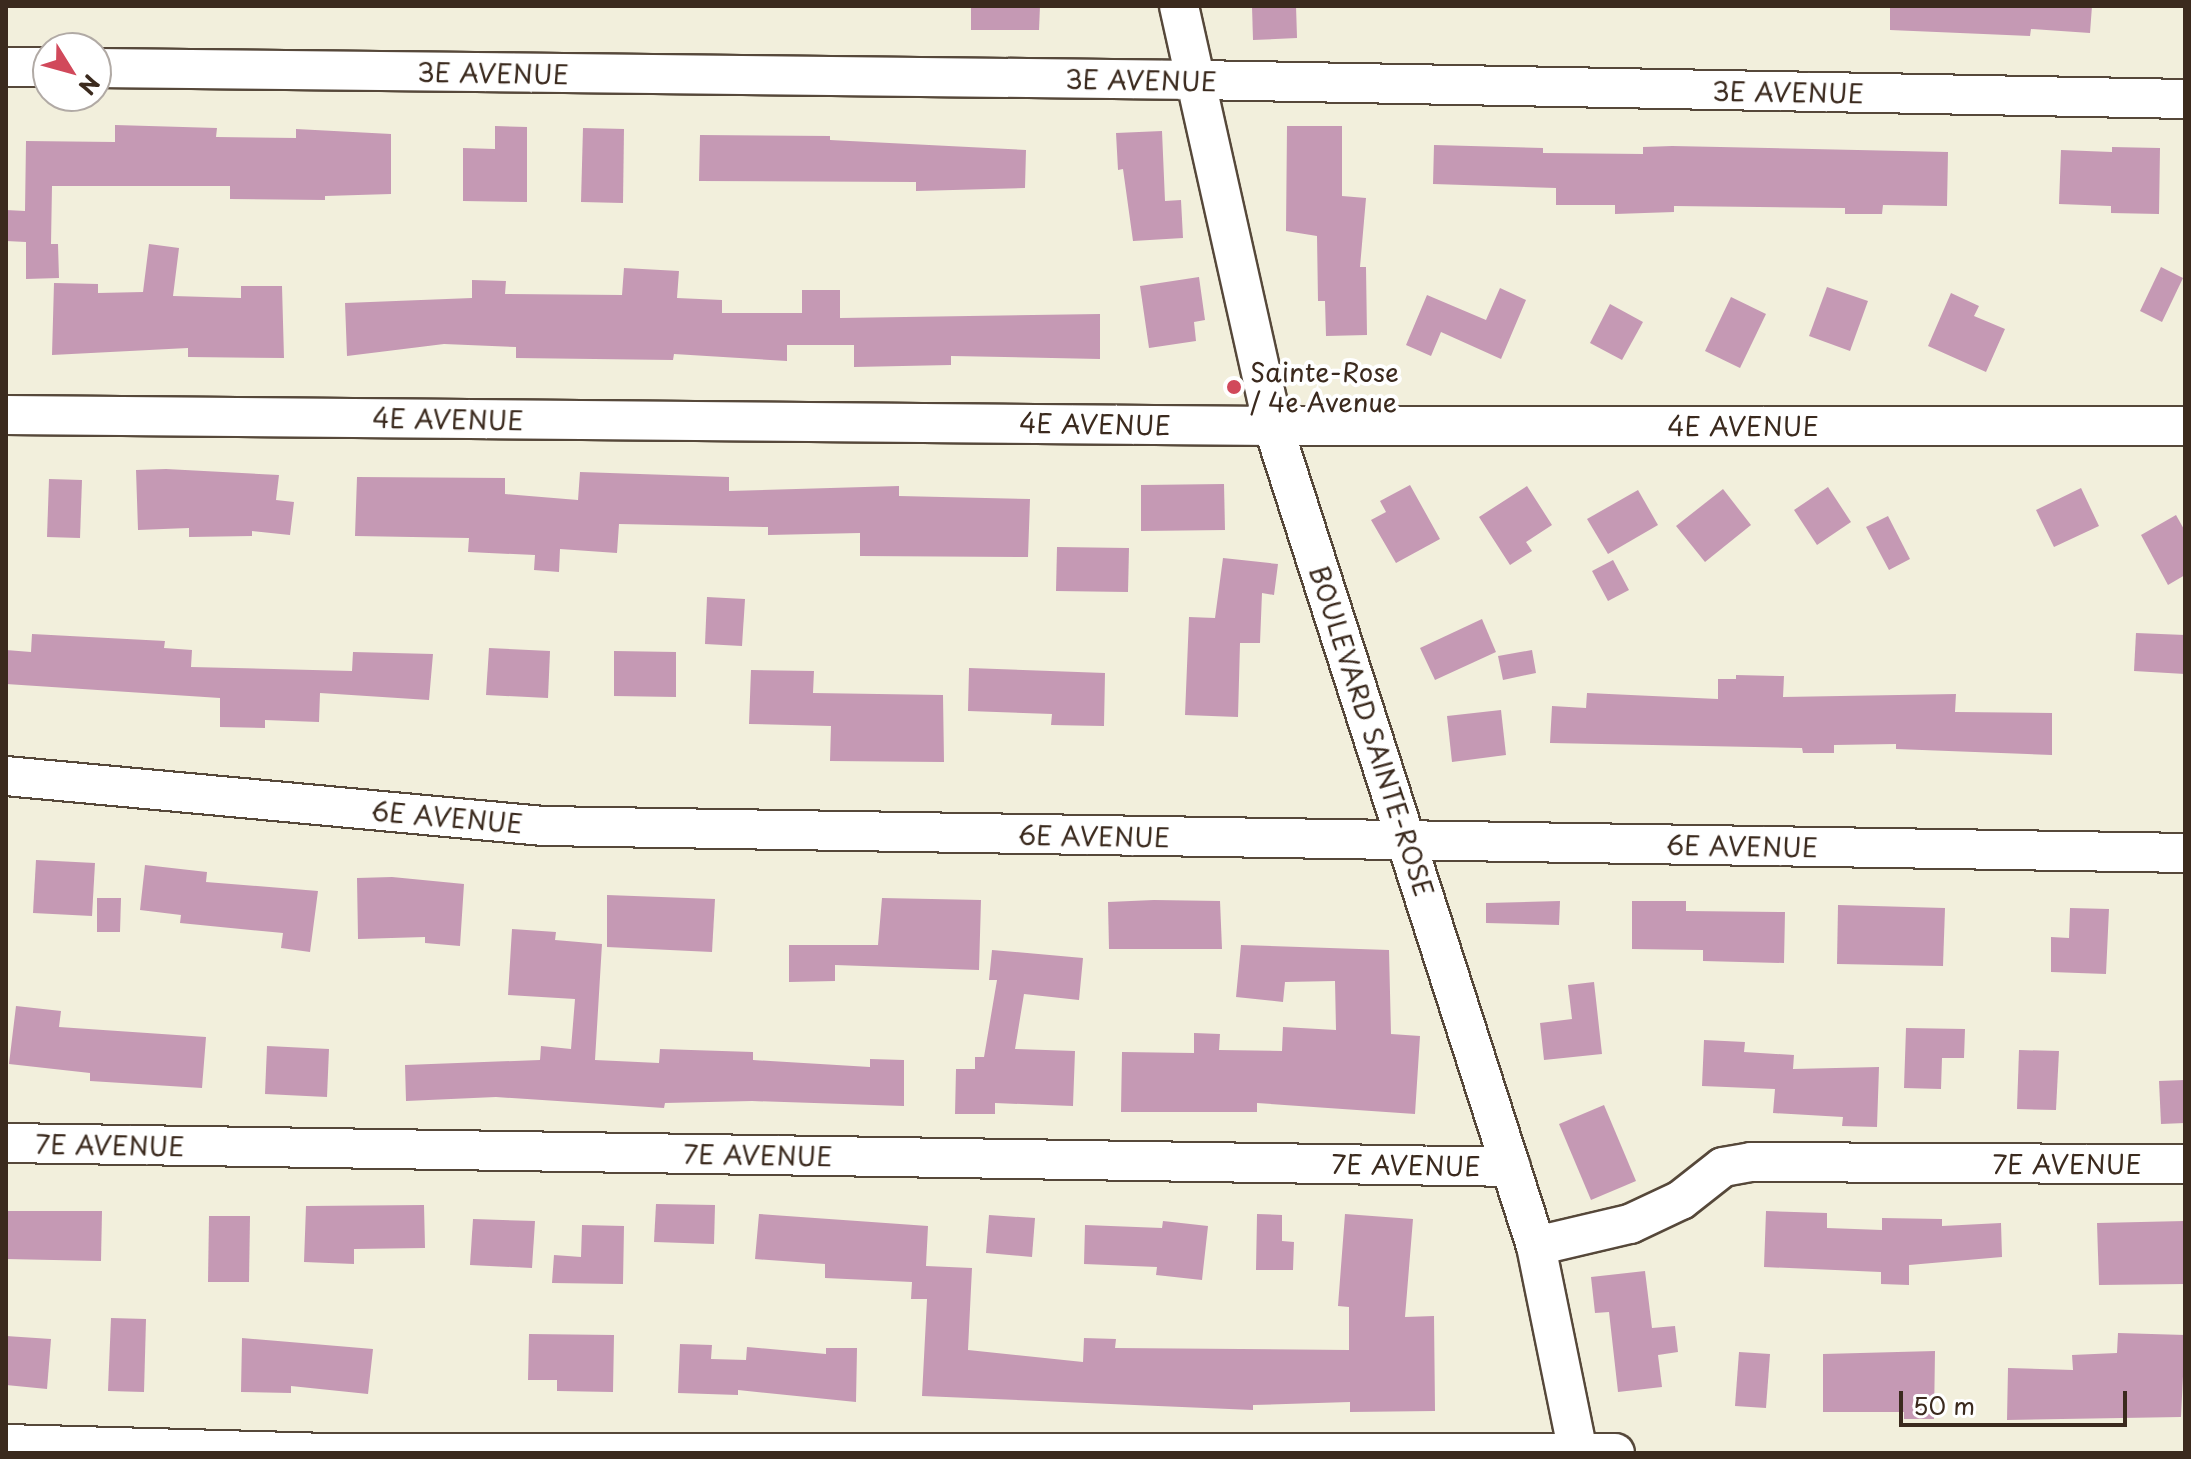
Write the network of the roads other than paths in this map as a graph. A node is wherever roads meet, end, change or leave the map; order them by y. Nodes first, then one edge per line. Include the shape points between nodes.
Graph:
1 (1179, 6) edge
2 (6, 67) edge
3 (32, 67) edge
4 (112, 68) edge
5 (1197, 80) junction
6 (2185, 99) edge
7 (6, 415) edge
8 (1273, 426) junction
9 (2185, 426) edge
10 (6, 776) edge
11 (1408, 841) junction
12 (2185, 853) edge
13 (6, 1143) edge
14 (2185, 1164) edge
15 (1511, 1167) junction
16 (1536, 1246) junction
17 (6, 1444) edge
18 (1578, 1453) edge
19 (1615, 1453) edge

1 - 5 street, BOULEVARD SAINTE-ROSE
2 - 3 street
4 - 5 street, 3E AVENUE
5 - 6 street, 3E AVENUE
5 - 8 street, BOULEVARD SAINTE-ROSE
7 - 8 street, 4E AVENUE
8 - 9 street, 4E AVENUE
8 - 11 street, BOULEVARD SAINTE-ROSE
10 - 11 street, 6E AVENUE via 543,826
11 - 12 street, 6E AVENUE
11 - 15 street, BOULEVARD SAINTE-ROSE
13 - 15 street, 7E AVENUE
14 - 16 street, 7E AVENUE via 1751,1162 1723,1167 1681,1200 1630,1224
15 - 16 street, BOULEVARD SAINTE-ROSE
16 - 18 street, BOULEVARD SAINTE-ROSE
17 - 18 street via 323,1453
18 - 19 street

